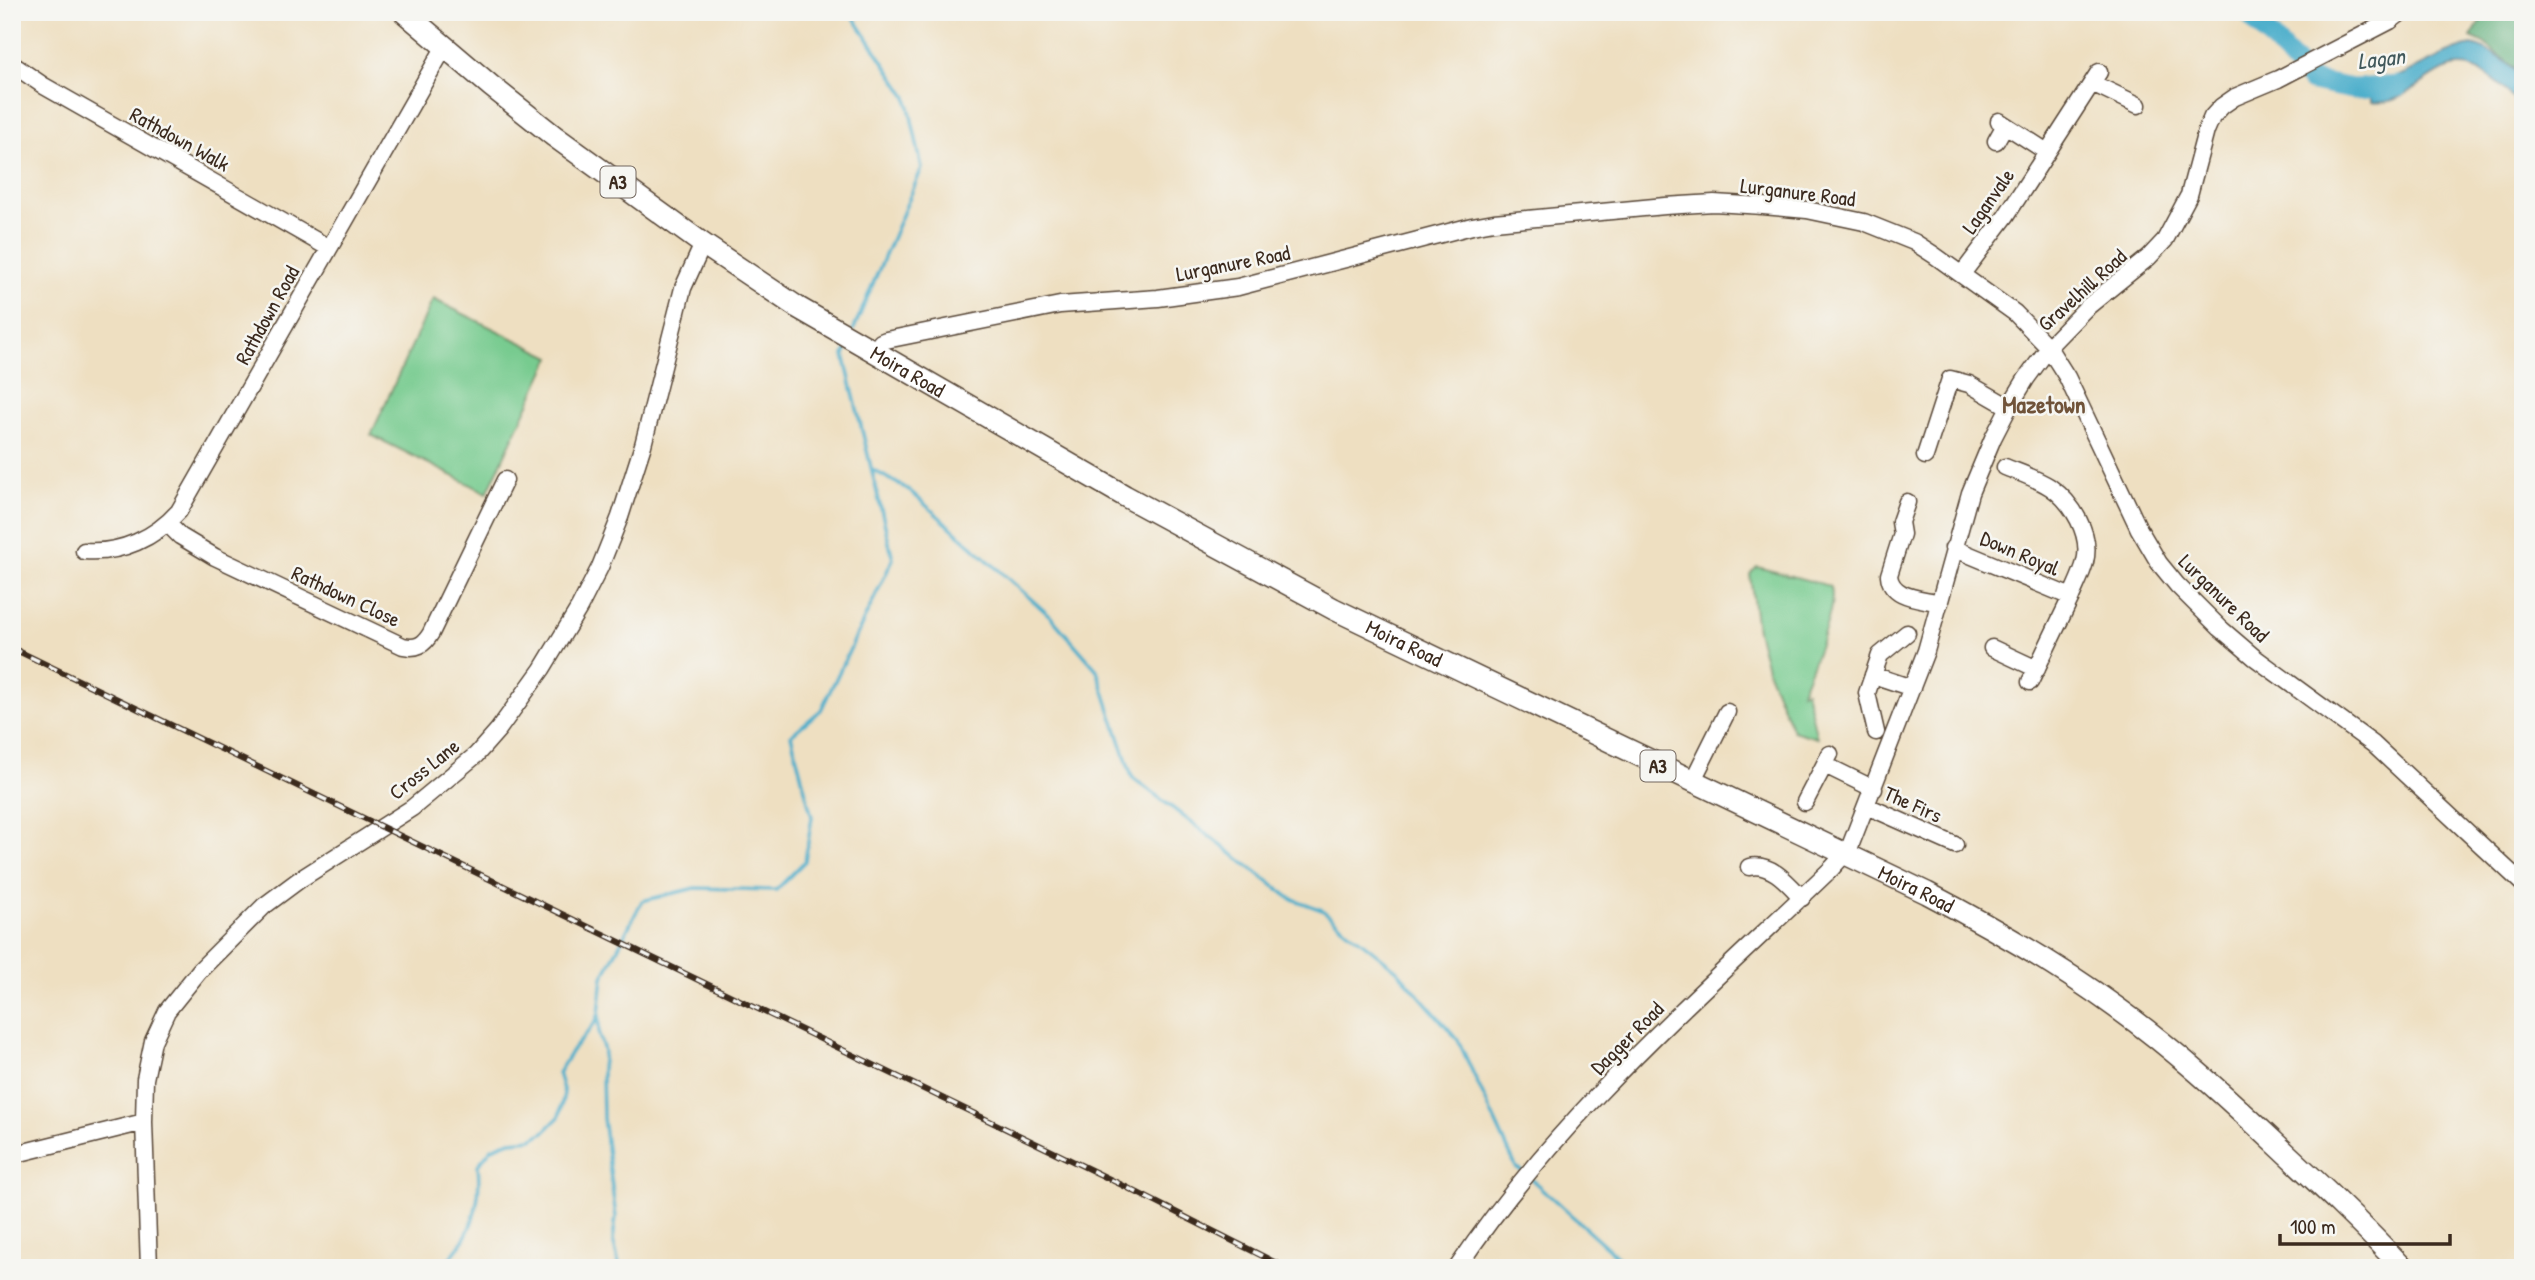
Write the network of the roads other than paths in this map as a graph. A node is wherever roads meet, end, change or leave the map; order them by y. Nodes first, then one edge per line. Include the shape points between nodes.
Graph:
1 (404, 12) edge
2 (2393, 15) edge
3 (445, 46) junction
4 (12, 64) edge
5 (2138, 105) dead end
6 (1996, 141) dead end
7 (2047, 152) junction
8 (703, 244) junction
9 (329, 248) junction
10 (1962, 274) junction
11 (859, 342) junction
12 (2048, 347) junction
13 (2009, 407) junction
14 (1925, 456) dead end
15 (2005, 467) dead end
16 (505, 480) dead end
17 (1906, 502) dead end
18 (168, 524) junction
19 (1954, 548) junction
20 (84, 551) dead end
21 (2071, 597) junction
22 (1940, 603) junction
23 (1907, 633) dead end
24 (1991, 649) dead end
25 (1874, 675) junction
26 (1912, 688) junction
27 (1727, 712) dead end
28 (1876, 732) dead end
29 (1692, 782) junction
30 (1874, 789) junction
31 (1805, 802) dead end
32 (1867, 806) junction
33 (1949, 838) dead end
34 (1844, 855) junction
35 (1749, 867) dead end
36 (2523, 884) edge
37 (1801, 898) junction
38 (144, 1122) junction
39 (12, 1155) edge
40 (149, 1268) edge
41 (1457, 1268) edge
42 (2403, 1268) edge

1 - 3 highway, Moira Road / A3
2 - 12 street, Gravelhill Road via 2222,106 2206,131 2189,195 2165,240
3 - 8 highway, Moira Road / A3 via 554,136
3 - 9 street, Rathdown Road
4 - 9 street, Rathdown Walk
5 - 7 street, Laganvale via 2095,77
6 - 7 street, Laganvale via 2002,123
7 - 10 street, Laganvale
8 - 11 highway, Moira Road / A3 via 788,302
8 - 38 street, Cross Lane via 683,288 620,517 600,567 560,642 498,730 469,762 412,808 264,906 181,992 153,1041 145,1079
9 - 18 street, Rathdown Road via 188,499
10 - 11 street, Lurganure Road via 1914,242 1841,215 1714,203 1665,206 1472,226 1238,287 1059,305 881,342
10 - 12 street, Lurganure Road via 2015,313
11 - 29 highway, Moira Road / A3 via 1272,576
12 - 13 street, Gravelhill Road
12 - 36 street, Lurganure Road via 2067,377 2139,529 2177,585 2254,657 2373,744
13 - 14 street via 1951,379
13 - 19 street, Gravelhill Road via 1975,482
15 - 21 street, Down Royal via 2057,493 2082,528 2086,561
16 - 18 street, Rathdown Close via 431,633 413,648 215,557
17 - 22 street via 1890,581 1900,593
18 - 20 street, Rathdown Road via 130,545
19 - 21 street, Down Royal
19 - 22 street, Gravelhill Road
21 - 24 street, Down Royal via 2034,676
22 - 26 street, Gravelhill Road
23 - 25 street via 1880,655
25 - 26 street
25 - 28 street via 1867,693
26 - 30 street, Gravelhill Road
27 - 29 street
29 - 34 highway, Moira Road / A3
30 - 31 street via 1827,759
30 - 32 street, Gravelhill Road
32 - 33 street, The Firs
32 - 34 street, Gravelhill Road
34 - 37 street, Dagger Road
34 - 42 highway, Moira Road / A3 via 1975,918 2117,1007 2205,1077
35 - 37 street via 1757,865 1783,877
37 - 41 street, Dagger Road via 1638,1055 1534,1167
38 - 39 street
38 - 40 street, Cross Lane

